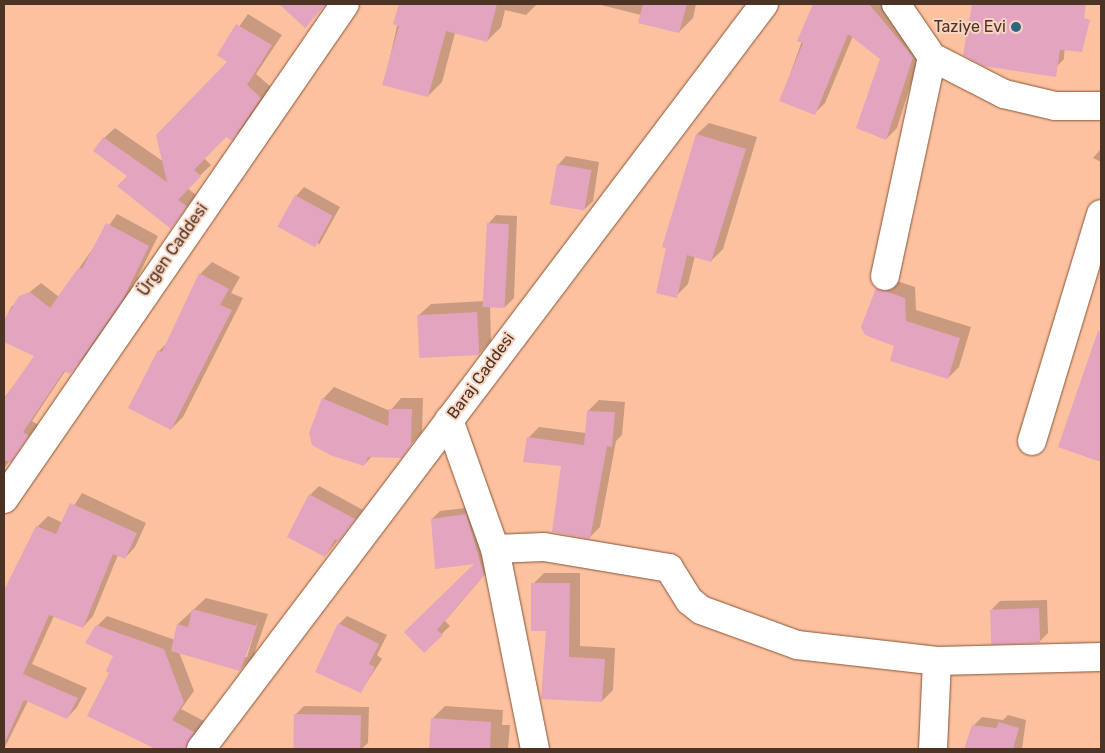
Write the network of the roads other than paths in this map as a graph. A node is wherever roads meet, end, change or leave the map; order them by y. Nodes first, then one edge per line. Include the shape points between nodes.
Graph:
1 (344, 4) edge
2 (764, 4) edge
3 (896, 4) edge
4 (932, 57) junction
5 (1101, 106) edge
6 (1101, 214) edge
7 (885, 276) dead end
8 (449, 420) junction
9 (1032, 441) dead end
10 (7, 485) edge
11 (495, 549) junction
12 (1101, 658) edge
13 (937, 661) junction
14 (201, 749) edge
15 (535, 749) edge
16 (932, 749) edge

1 - 10 street, Ürgen Caddesi
2 - 8 street, Baraj Caddesi
3 - 4 street
4 - 5 street via 1004,94 1055,106
4 - 7 street
6 - 9 street
8 - 11 street
8 - 14 street, Baraj Caddesi
11 - 13 street via 544,547 669,568 690,601 744,628 797,644
11 - 15 street
12 - 13 street
13 - 16 street

